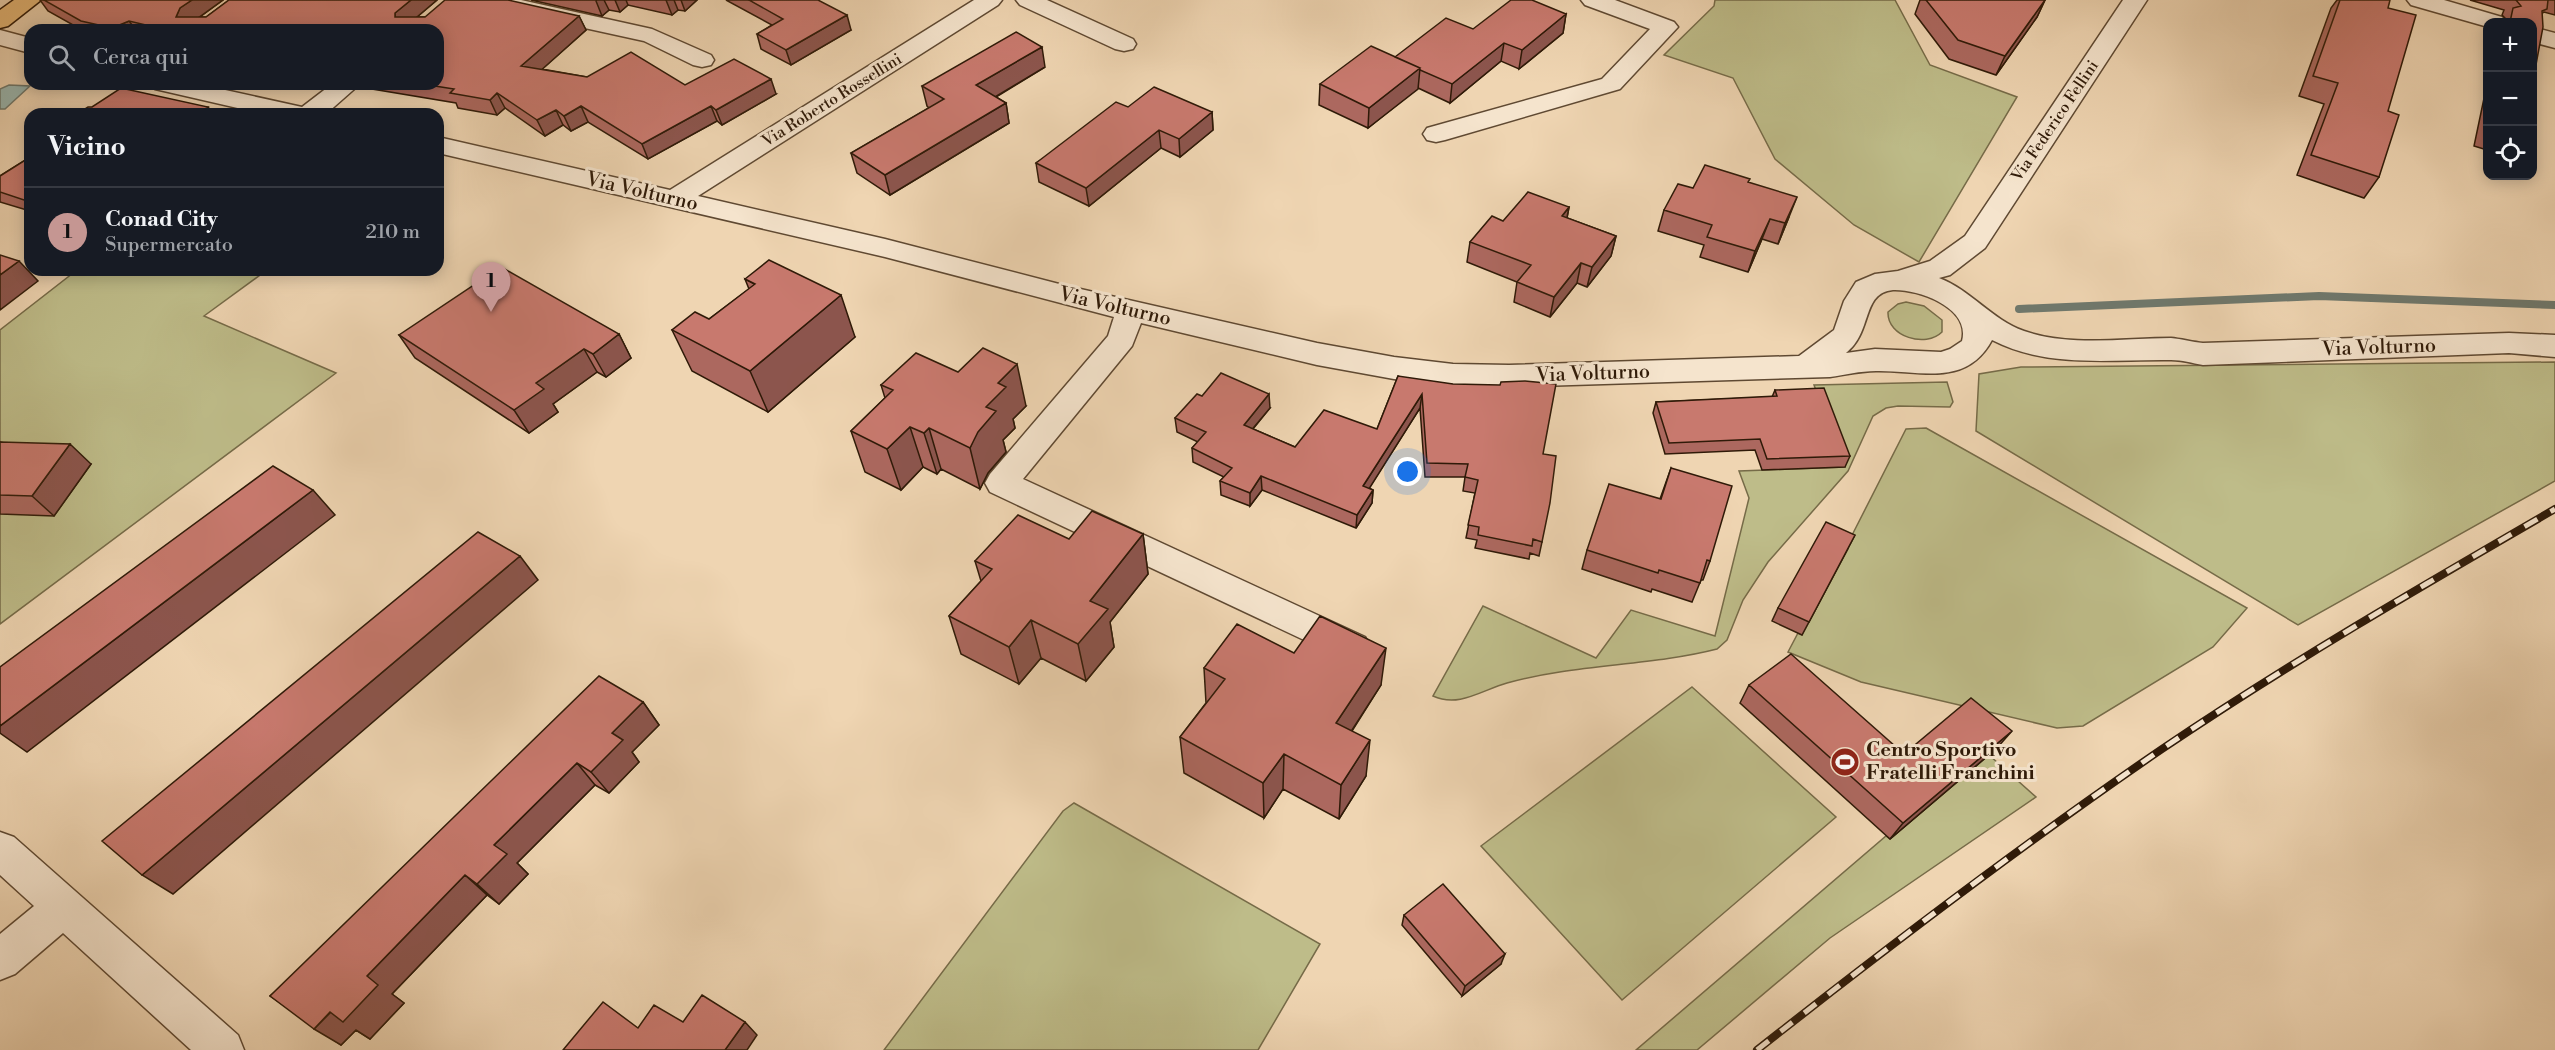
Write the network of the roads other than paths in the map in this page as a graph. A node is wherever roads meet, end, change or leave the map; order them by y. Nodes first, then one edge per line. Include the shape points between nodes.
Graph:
1 (29, 0) edge
2 (489, 0) edge
3 (990, 0) edge
4 (2135, 0) edge
5 (2419, 0) edge
6 (1040, 2) edge
7 (1610, 3) edge
8 (2483, 19) edge
9 (2, 24) edge
10 (2537, 36) edge
11 (24, 41) edge
12 (2555, 41) edge
13 (1124, 44) dead end
14 (0, 55) edge
15 (24, 59) edge
16 (702, 60) dead end
17 (191, 90) edge
18 (340, 90) edge
19 (271, 108) edge
20 (318, 108) edge
21 (1436, 134) dead end
22 (444, 146) edge
23 (674, 199) junction
24 (1975, 242) junction
25 (1898, 280) junction
26 (1966, 307) junction
27 (1130, 310) junction
28 (1855, 314) junction
29 (2555, 346) edge
30 (2203, 354) junction
31 (1939, 362) junction
32 (1803, 366) junction
33 (1379, 661) edge
34 (0, 850) edge
35 (64, 907) junction
36 (0, 960) edge
37 (223, 1050) edge

1 - 9 main road
2 - 16 street via 652,36
3 - 23 street, Via Roberto Rossellini
4 - 24 street, Via Federico Fellini
5 - 8 street
6 - 13 street
7 - 21 street via 1666,27 1611,84
9 - 11 street
10 - 12 street
14 - 15 street
17 - 19 street
18 - 20 street
22 - 23 street, Via Volturno
23 - 27 street, Via Volturno
24 - 25 street, Via Federico Fellini via 1934,271
24 - 26 street, Via Federico Fellini via 1963,278
25 - 26 street, Via Volturno via 1937,288
25 - 28 street, Via Volturno via 1875,284 1866,290 1855,304
26 - 30 street, Via Volturno via 1999,332 2042,347 2175,349
26 - 31 street via 1978,327 1976,344 1963,357
27 - 32 street, Via Volturno via 1317,354 1453,375
27 - 33 street via 1122,339 1001,483
28 - 31 street, Via Volturno via 1857,323 1872,341 1897,356
28 - 32 street, Via Volturno via 1843,339
29 - 30 street, Via Volturno via 2509,343
30 - 31 street, Via Volturno via 2182,359 2095,362 2010,357
31 - 32 street, Via Volturno via 1875,360
34 - 35 street
35 - 36 street
35 - 37 street

